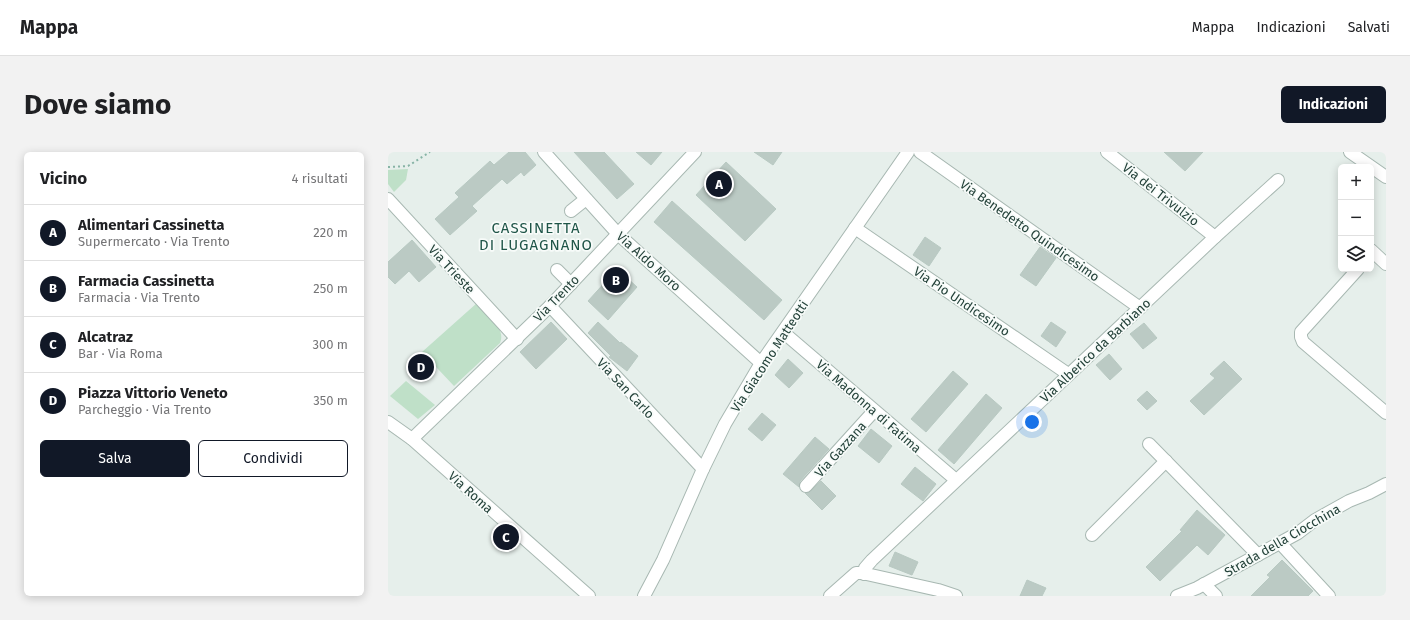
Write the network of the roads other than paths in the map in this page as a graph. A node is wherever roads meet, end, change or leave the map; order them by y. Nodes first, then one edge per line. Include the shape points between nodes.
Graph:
1 (544, 152) edge
2 (908, 152) edge
3 (920, 152) edge
4 (1107, 152) edge
5 (1350, 152) edge
6 (692, 153) edge
7 (1386, 177) edge
8 (1278, 180) dead end
9 (388, 199) edge
10 (586, 199) junction
11 (571, 210) dead end
12 (855, 228) junction
13 (618, 234) junction
14 (1215, 237) junction
15 (1374, 254) edge
16 (1386, 264) edge
17 (557, 270) dead end
18 (1355, 272) edge
19 (571, 284) junction
20 (550, 306) junction
21 (1140, 308) junction
22 (783, 332) junction
23 (517, 339) junction
24 (761, 363) junction
25 (1068, 374) junction
26 (874, 411) junction
27 (1386, 413) edge
28 (388, 422) edge
29 (412, 439) junction
30 (1149, 444) dead end
31 (1166, 462) junction
32 (703, 469) junction
33 (956, 480) junction
34 (1386, 484) edge
35 (806, 486) dead end
36 (1092, 535) dead end
37 (1280, 543) junction
38 (1258, 555) junction
39 (864, 574) junction
40 (1204, 584) junction
41 (1327, 595) edge
42 (589, 596) edge
43 (644, 596) edge
44 (830, 596) edge
45 (956, 596) edge
46 (1177, 596) edge
47 (1216, 596) edge

1 - 10 street, Via Aldo Moro
2 - 12 street, Via Giacomo Matteotti
3 - 21 street, Via Benedetto Quindicesimo
4 - 14 street, Via dei Trivulzio
5 - 7 street
6 - 13 street, Via Trento
8 - 14 street, Via Alberico da Barbiano
9 - 23 street, Via Trieste
10 - 11 street
10 - 13 street, Via Aldo Moro
12 - 22 street, Via Giacomo Matteotti
12 - 25 street, Via Pio Undicesimo
13 - 19 street, Via Trento
13 - 24 street, Via Aldo Moro
14 - 21 street, Via Alberico da Barbiano
15 - 16 street
17 - 19 street
18 - 27 street via 1302,332 1301,337 1303,342
19 - 20 street, Via Trento
20 - 23 street, Via Trento
20 - 32 street, Via San Carlo
21 - 25 street, Via Alberico da Barbiano
22 - 24 street, Via Giacomo Matteotti
22 - 26 street, Via Madonna di Fatima
23 - 29 street, Via Trento
24 - 32 street, Via Giacomo Matteotti via 725,424
25 - 33 street, Via Alberico da Barbiano
26 - 33 street, Via Madonna di Fatima
26 - 35 street, Via Gazzana
28 - 29 street, Via Roma
29 - 42 street, Via Roma
30 - 31 street
31 - 36 street
31 - 38 street
32 - 43 street, Via Giacomo Matteotti via 664,560
33 - 39 street, Via Alberico da Barbiano via 872,560 865,568
34 - 37 street, Strada della Ciocchina via 1318,518
37 - 38 street, Strada della Ciocchina
37 - 41 street
38 - 40 street, Strada della Ciocchina
39 - 44 street via 856,573
39 - 45 street
40 - 46 street, Strada della Ciocchina
40 - 47 street

